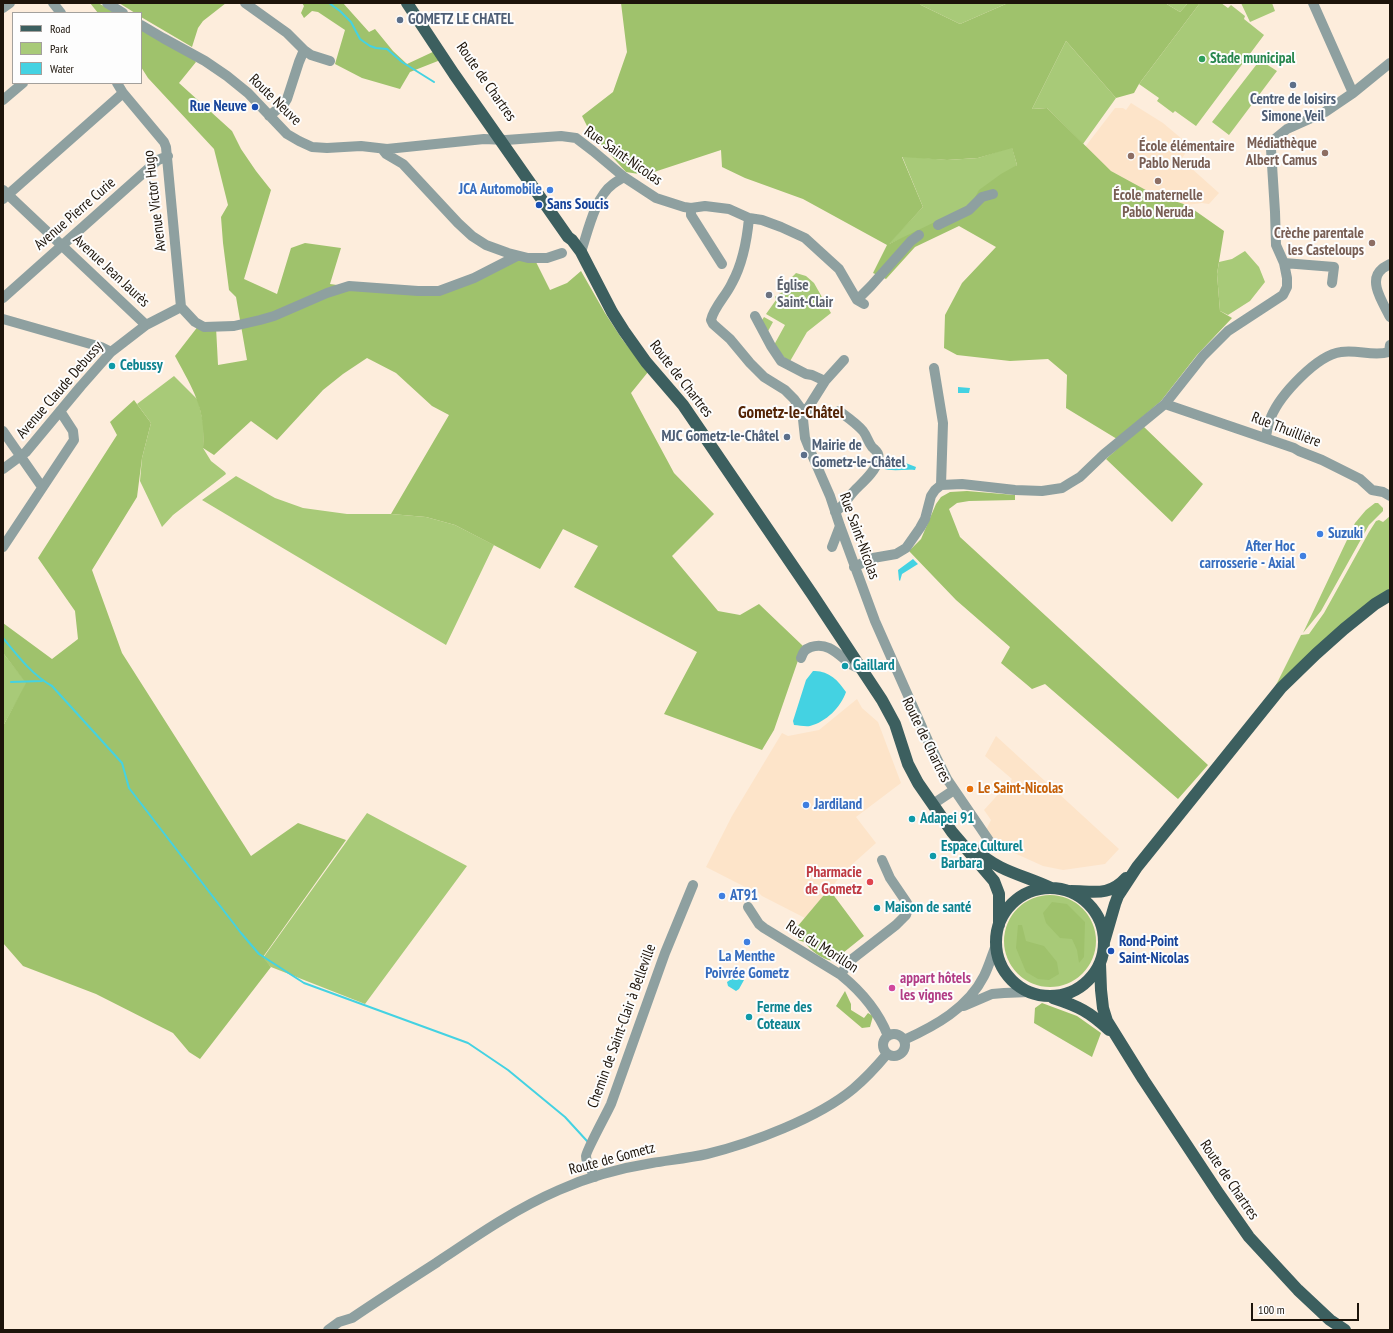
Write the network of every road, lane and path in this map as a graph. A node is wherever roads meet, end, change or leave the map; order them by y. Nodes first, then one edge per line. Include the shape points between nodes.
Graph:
1 (10, 3) edge
2 (53, 3) edge
3 (107, 3) edge
4 (245, 3) edge
5 (407, 3) edge
6 (413, 3) edge
7 (1313, 3) edge
8 (3, 8) edge
9 (60, 12) edge
10 (121, 12) edge
11 (142, 25) edge
12 (304, 50) junction
13 (330, 61) dead end
14 (1390, 63) edge
15 (22, 84) edge
16 (118, 84) edge
17 (123, 93) junction
18 (1353, 93) junction
19 (3, 100) edge
20 (269, 116) junction
21 (502, 139) junction
22 (382, 149) junction
23 (168, 156) junction
24 (624, 177) junction
25 (5, 194) edge
26 (993, 194) dead end
27 (684, 210) junction
28 (749, 218) junction
29 (938, 225) dead end
30 (919, 235) dead end
31 (62, 245) junction
32 (581, 252) junction
33 (562, 254) dead end
34 (517, 256) junction
35 (1284, 263) junction
36 (722, 264) dead end
37 (1390, 264) edge
38 (1332, 283) dead end
39 (3, 298) edge
40 (181, 307) junction
41 (755, 316) dead end
42 (1390, 316) edge
43 (3, 319) edge
44 (146, 325) junction
45 (1390, 345) edge
46 (111, 352) junction
47 (844, 360) dead end
48 (934, 368) dead end
49 (825, 381) junction
50 (1165, 404) junction
51 (805, 409) junction
52 (60, 411) junction
53 (839, 411) dead end
54 (821, 415) dead end
55 (3, 431) edge
56 (1266, 437) junction
57 (20, 456) junction
58 (3, 469) edge
59 (941, 484) junction
60 (42, 487) junction
61 (1390, 495) edge
62 (1390, 500) edge
63 (835, 512) junction
64 (840, 526) junction
65 (3, 546) edge
66 (832, 547) dead end
67 (854, 567) junction
68 (1390, 595) edge
69 (1390, 603) edge
70 (1363, 614) junction
71 (801, 658) dead end
72 (863, 667) junction
73 (954, 790) junction
74 (936, 802) junction
75 (990, 842) dead end
76 (882, 860) dead end
77 (1137, 868) junction
78 (693, 885) dead end
79 (1051, 888) junction
80 (1067, 890) junction
81 (748, 907) dead end
82 (999, 925) junction
83 (1104, 942) junction
84 (996, 945) junction
85 (1100, 964) junction
86 (841, 975) junction
87 (1029, 992) junction
88 (1051, 997) junction
89 (958, 1009) junction
90 (888, 1036) junction
91 (1116, 1036) junction
92 (904, 1040) junction
93 (887, 1054) junction
94 (595, 1177) junction
95 (352, 1318) junction
96 (1339, 1328) edge
97 (328, 1330) edge
98 (338, 1330) edge

1 - 8 street
2 - 9 street
3 - 10 street
4 - 12 street via 287,33
5 - 21 main road, Route de Chartres via 454,74
6 - 21 main road, Route de Chartres
7 - 18 street
11 - 20 street, Route Neuve via 227,76 248,93
12 - 13 street
12 - 20 street via 287,99
14 - 18 street
15 - 19 street
16 - 17 street, Avenue Victor Hugo
17 - 23 street, Avenue Victor Hugo via 164,142
17 - 25 street
18 - 35 street via 1325,112 1288,129 1276,138 1271,149 1276,245
20 - 22 street, Route Neuve via 287,134 312,146 361,146
21 - 22 street, Route Neuve
21 - 24 street, Rue Saint-Nicolas via 561,136 576,138
21 - 32 main road, Route de Chartres via 568,237
22 - 34 street via 403,164 472,236 486,245
23 - 31 street, Avenue Pierre Curie via 158,160
23 - 40 street, Avenue Victor Hugo
24 - 27 street, Rue Saint-Nicolas via 656,198
24 - 32 street via 612,184 603,194
25 - 31 street, Avenue Jean Jaurès
26 - 29 street via 982,197 970,210
27 - 28 street, Rue Saint-Nicolas via 705,206 729,209
27 - 36 street via 691,215
28 - 30 street, Rue Saint-Nicolas via 762,220 806,238 839,269 860,302 871,286
28 - 51 street via 747,241 737,274 711,320 764,377 785,390
31 - 39 street, Avenue Pierre Curie
31 - 44 street, Avenue Jean Jaurès
32 - 72 main road, Route de Chartres via 612,312 628,336 646,362 683,404
33 - 34 street via 538,259
34 - 40 street via 474,278 439,291 349,286 274,316 234,326 204,327 195,322
35 - 38 street via 1334,267
35 - 50 street via 1287,287 1283,295 1228,331 1203,356
37 - 42 street via 1380,271 1376,288
40 - 44 street, Avenue Claude Debussy
41 - 49 street via 781,361
43 - 46 street
44 - 46 street, Avenue Claude Debussy
45 - 56 street via 1389,352 1381,355 1354,351 1327,356 1286,392 1270,417
46 - 52 street, Avenue Claude Debussy
47 - 49 street
48 - 59 street via 943,423
49 - 51 street
50 - 56 street, Rue Thuillière
50 - 59 street via 1080,477 1062,488 1029,491
51 - 54 street
51 - 63 street, Rue Saint-Nicolas via 805,438
52 - 57 street, Avenue Claude Debussy
52 - 60 street via 75,435 74,440
53 - 63 street via 868,437 872,447 877,451 878,461 842,508
55 - 57 street
56 - 61 street, Rue Thuillière via 1360,479 1372,490
57 - 58 street, Avenue Claude Debussy
57 - 60 street
59 - 67 street via 931,496 925,519 906,548 896,554 873,558
60 - 65 street
61 - 62 street
63 - 64 street, Rue Saint-Nicolas
64 - 66 street
64 - 67 street, Rue Saint-Nicolas
67 - 73 street, Rue Saint-Nicolas via 900,679
68 - 70 main road
69 - 70 main road
70 - 77 main road via 1316,654 1282,688
71 - 72 street via 803,652 813,646 826,647 857,668
72 - 74 main road, Route de Chartres via 895,710 914,758
73 - 74 street
73 - 75 street, Rue Saint-Nicolas
74 - 79 main road, Route de Chartres via 985,858 1008,872
74 - 82 main road, Route de Chartres via 952,832 994,881 999,894
76 - 86 street via 890,878 907,903 908,910 896,925 851,960
77 - 80 main road via 1118,885 1104,892
77 - 83 main road via 1118,896
78 - 94 street, Chemin de Saint-Clair à Belleville via 665,953 611,1104 587,1149 587,1161
79 - 80 main road
79 - 82 main road via 1036,890 1022,896 1010,905
80 - 83 main road via 1080,897 1096,913 1102,927
81 - 86 street, Rue du Morillon via 764,928
82 - 84 main road
83 - 85 main road
84 - 87 main road via 999,960 1006,973 1016,985
84 - 89 street via 984,976
85 - 88 main road via 1092,978 1080,988
85 - 91 main road, Route de Chartres via 1103,1008
86 - 90 street, Rue du Morillon via 874,1008
87 - 88 main road
87 - 89 street via 992,994
88 - 91 main road, Route de Chartres via 1079,1006
89 - 92 street via 942,1021
90 - 92 street via 895,1034
90 - 93 street via 883,1045
91 - 96 main road, Route de Chartres via 1242,1228 1298,1290
92 - 93 street via 905,1048 901,1054
93 - 94 street, Route de Gometz via 861,1082 842,1097 770,1133 705,1154 636,1166
94 - 95 street, Route de Gometz via 560,1189 502,1219
95 - 97 street, Route de Gometz via 339,1322
95 - 98 street, Route de Gometz

